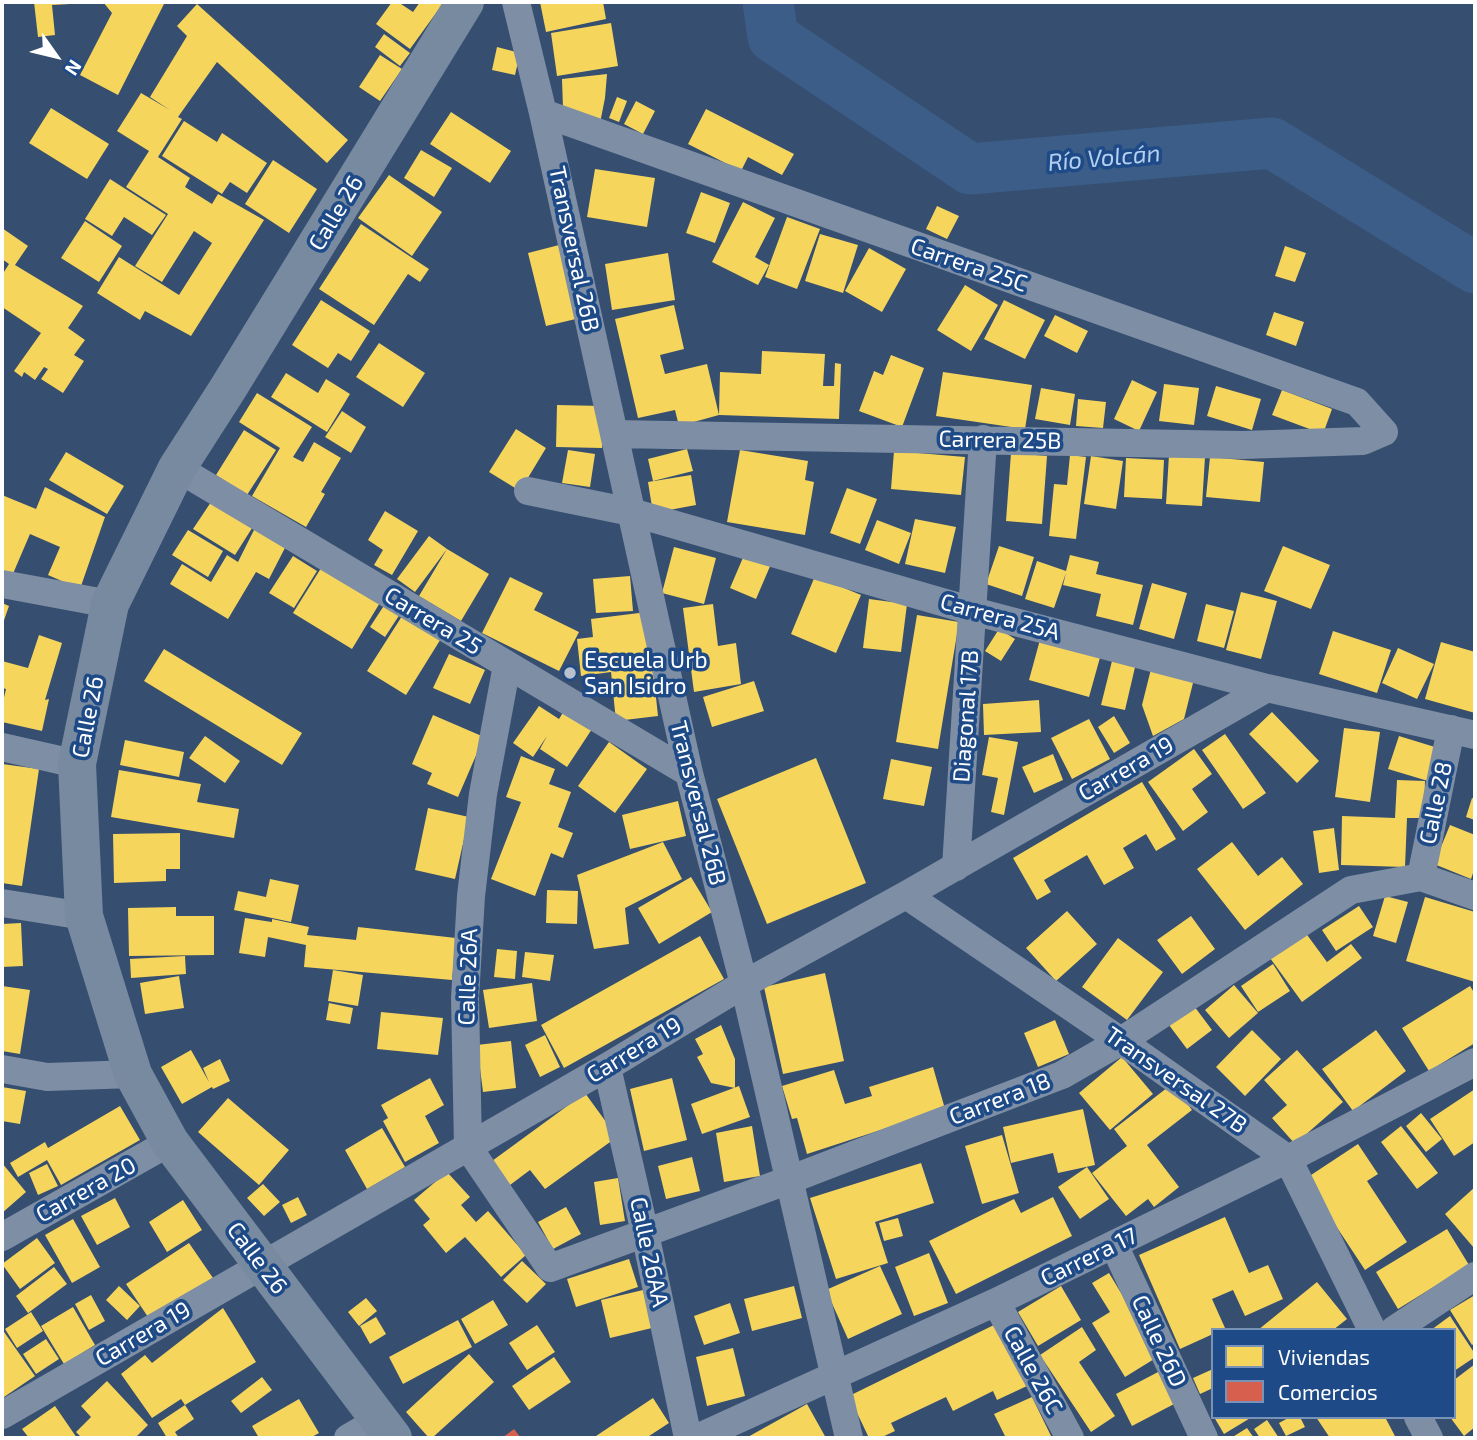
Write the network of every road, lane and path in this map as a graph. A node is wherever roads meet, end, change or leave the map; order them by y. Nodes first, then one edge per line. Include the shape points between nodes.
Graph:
1 (465, 2) edge
2 (516, 2) edge
3 (543, 113) junction
4 (1384, 432) joint
5 (614, 434) junction
6 (983, 439) junction
7 (177, 468) junction
8 (528, 491) dead end
9 (631, 512) junction
10 (2, 584) edge
11 (110, 604) junction
12 (973, 611) junction
13 (507, 665) junction
14 (1267, 688) junction
15 (1463, 732) edge
16 (2, 747) edge
17 (77, 764) junction
18 (689, 772) junction
19 (956, 867) junction
20 (1421, 877) junction
21 (906, 895) junction
22 (1475, 896) edge
23 (2, 902) edge
24 (84, 916) junction
25 (744, 984) junction
26 (1121, 1041) junction
27 (1475, 1062) edge
28 (607, 1067) junction
29 (2, 1069) edge
30 (133, 1074) junction
31 (170, 1142) junction
32 (468, 1147) junction
33 (1288, 1159) junction
34 (789, 1180) junction
35 (645, 1233) junction
36 (2, 1237) edge
37 (1114, 1245) junction
38 (262, 1265) junction
39 (1475, 1276) edge
40 (996, 1302) junction
41 (1371, 1328) edge
42 (1397, 1328) edge
43 (834, 1375) junction
44 (2, 1415) edge
45 (1419, 1419) edge
46 (374, 1432) edge
47 (2, 1433) edge
48 (5, 1438) edge
49 (688, 1438) edge
50 (697, 1438) edge
51 (849, 1438) edge
52 (1070, 1438) edge
53 (1204, 1438) edge
54 (1429, 1438) edge

1 - 7 main road, Calle 26
2 - 3 street, Transversal 26B
3 - 4 street, Carrera 25C via 1357,402
3 - 5 street, Transversal 26B
4 - 6 street, Carrera 25B via 1363,441 1243,445
5 - 6 street, Carrera 25B
5 - 9 street, Transversal 26B
6 - 12 street, Diagonal 17B
7 - 11 main road, Calle 26
7 - 13 street, Carrera 25
8 - 9 street, Carrera 25A
9 - 12 street, Carrera 25A
9 - 18 street, Transversal 26B
10 - 11 street
11 - 17 main road, Calle 26
12 - 14 street, Carrera 25A
12 - 19 street, Diagonal 17B
13 - 18 street, Carrera 25
13 - 32 street, Calle 26A via 483,794 471,895 465,998
14 - 15 street, Carrera 25A
14 - 19 street, Carrera 19
15 - 20 street, Calle 28
16 - 17 street
17 - 24 main road, Calle 26
18 - 25 street, Transversal 26B
19 - 21 street, Carrera 19
20 - 22 street
20 - 26 street, Carrera 18 via 1351,890
21 - 25 street, Carrera 19
21 - 26 street, Transversal 27B
23 - 24 street
24 - 30 main road, Calle 26
25 - 28 street, Carrera 19
25 - 34 street, Transversal 26B
26 - 33 street, Transversal 27B
26 - 34 street, Carrera 18 via 1062,1075
27 - 33 street, Carrera 17
28 - 32 street, Carrera 19
28 - 35 street, Calle 26AA
29 - 30 street via 47,1077
30 - 31 main road, Calle 26
31 - 36 street, Carrera 20
31 - 38 main road, Calle 26
32 - 35 street, Carrera 18 via 550,1268
32 - 38 street, Carrera 19
33 - 37 street, Carrera 17
33 - 41 street, Transversal 27B
34 - 35 street, Carrera 18
34 - 43 street, Transversal 26B
35 - 49 street, Calle 26AA
37 - 40 street, Carrera 17
37 - 53 street, Calle 26D
38 - 44 street, Carrera 19
38 - 46 main road, Calle 26
39 - 42 street
40 - 43 street, Carrera 17
40 - 52 street, Calle 26C
43 - 50 street, Carrera 17
43 - 51 street, Transversal 26B
45 - 54 street
47 - 48 street

